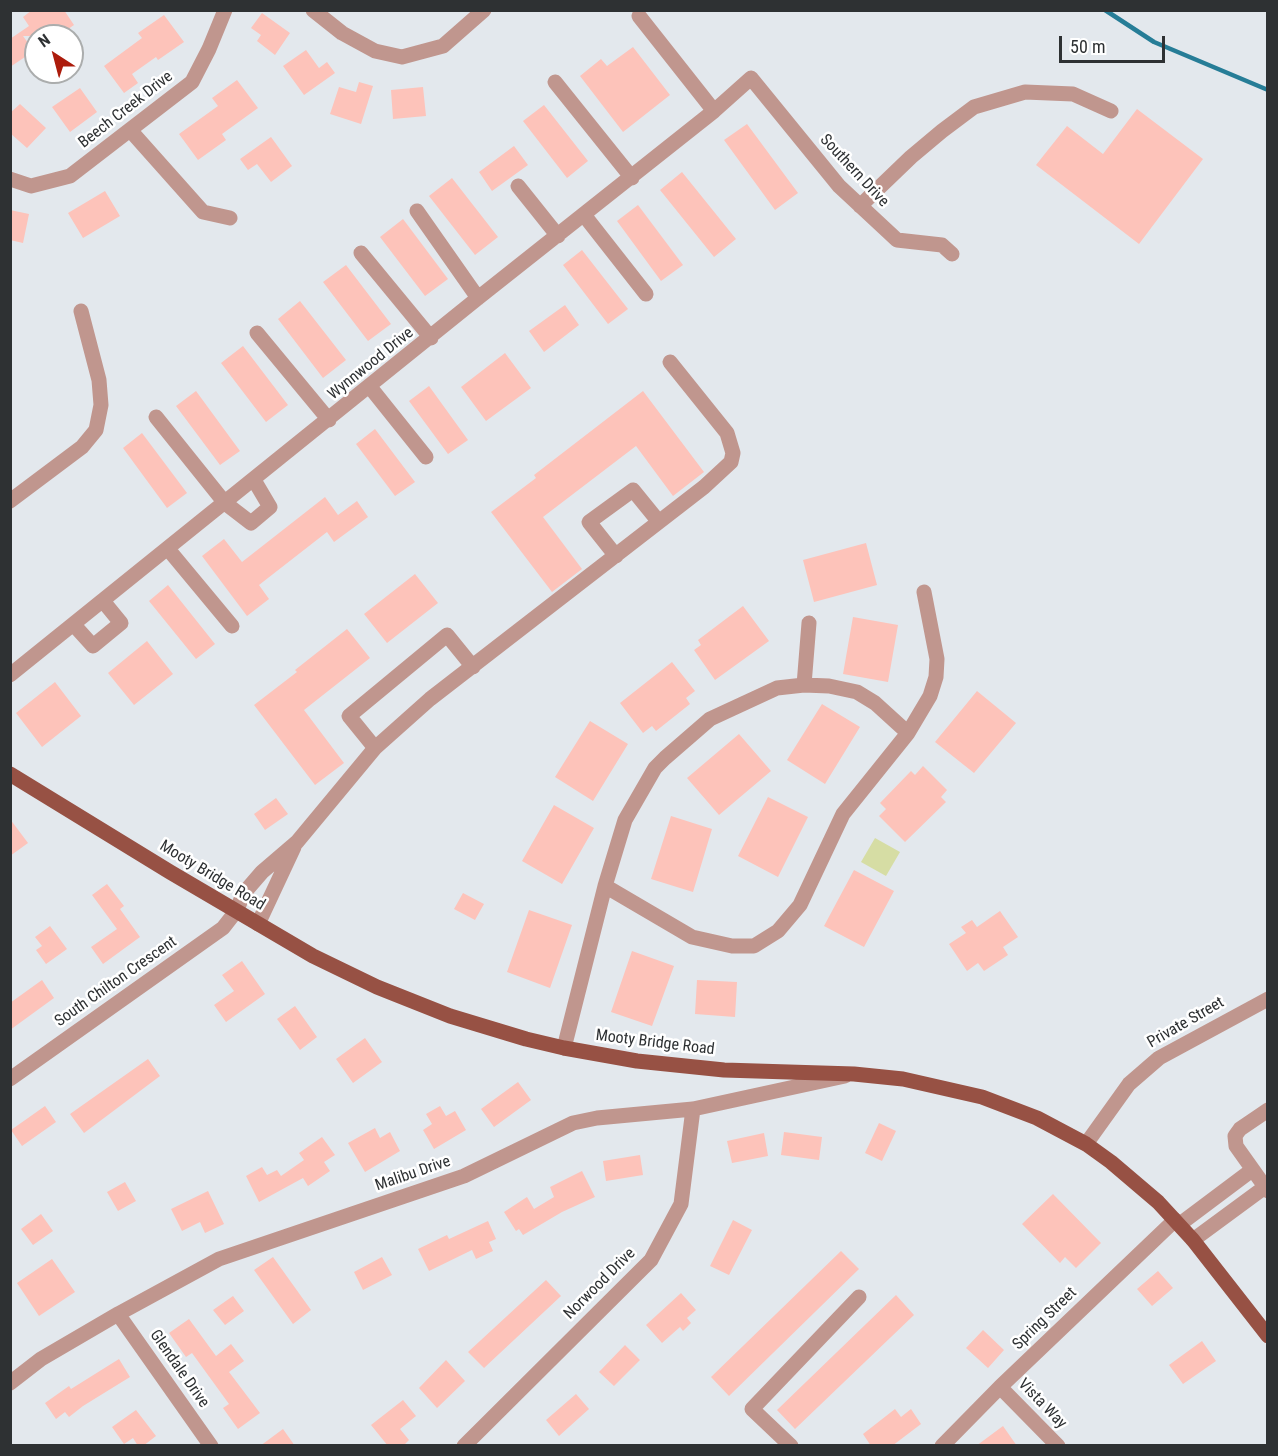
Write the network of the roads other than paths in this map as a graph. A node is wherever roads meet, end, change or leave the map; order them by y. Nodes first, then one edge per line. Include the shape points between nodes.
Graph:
1 (225, 10) edge
2 (312, 10) edge
3 (484, 10) edge
4 (639, 16) dead end
5 (751, 78) joint
6 (555, 82) dead end
7 (714, 111) junction
8 (1111, 111) dead end
9 (130, 130) junction
10 (10, 178) edge
11 (632, 178) junction
12 (518, 186) dead end
13 (860, 206) junction
14 (417, 211) dead end
15 (584, 215) junction
16 (230, 218) dead end
17 (558, 236) junction
18 (361, 253) dead end
19 (951, 254) dead end
20 (646, 294) dead end
21 (478, 298) junction
22 (81, 311) dead end
23 (257, 333) dead end
24 (431, 338) junction
25 (670, 362) dead end
26 (370, 387) junction
27 (156, 417) dead end
28 (329, 420) junction
29 (426, 457) dead end
30 (254, 480) junction
31 (10, 501) edge
32 (225, 503) junction
33 (659, 522) junction
34 (168, 549) junction
35 (616, 556) junction
36 (924, 591) dead end
37 (103, 601) junction
38 (809, 624) dead end
39 (74, 625) junction
40 (232, 626) dead end
41 (473, 667) junction
42 (10, 675) edge
43 (804, 685) junction
44 (908, 733) junction
45 (375, 748) junction
46 (13, 778) edge
47 (297, 842) junction
48 (605, 886) junction
49 (237, 910) junction
50 (258, 924) junction
51 (1268, 999) edge
52 (564, 1048) junction
53 (854, 1074) junction
54 (10, 1079) edge
55 (693, 1109) junction
56 (1268, 1110) edge
57 (1086, 1144) junction
58 (1252, 1170) junction
59 (1266, 1189) edge
60 (1178, 1222) junction
61 (1193, 1240) junction
62 (859, 1297) dead end
63 (118, 1314) junction
64 (1268, 1336) edge
65 (10, 1383) edge
66 (1000, 1387) junction
67 (211, 1446) edge
68 (464, 1446) edge
69 (791, 1446) edge
70 (942, 1446) edge
71 (1058, 1446) edge

1 - 9 street, Beech Creek Drive via 192,82
2 - 3 street via 375,51 402,57 443,46
4 - 7 street
5 - 7 street, Wynnwood Drive
5 - 13 street, Southern Drive via 839,186
6 - 11 street
7 - 11 street, Wynnwood Drive
8 - 13 street via 1073,93 1025,93 974,107
9 - 10 street, Beech Creek Drive via 70,176 31,186
9 - 16 street via 203,212
11 - 15 street, Wynnwood Drive
12 - 17 street
13 - 19 street, Southern Drive via 897,240 942,245
14 - 21 street
15 - 17 street, Wynnwood Drive
15 - 20 street
17 - 21 street, Wynnwood Drive
18 - 24 street
21 - 24 street, Wynnwood Drive
22 - 31 street via 99,380 101,405 96,430 82,447
23 - 28 street
24 - 26 street, Wynnwood Drive
25 - 33 street via 727,433 734,453 731,462 704,487
26 - 28 street, Wynnwood Drive
26 - 29 street
27 - 32 street
28 - 30 street, Wynnwood Drive
30 - 32 street, Wynnwood Drive
30 - 32 street via 270,507 251,523
32 - 34 street, Wynnwood Drive
33 - 35 street
33 - 35 street via 633,490 589,522
34 - 37 street, Wynnwood Drive
34 - 40 street
35 - 41 street
36 - 44 street via 937,659 936,677 930,696
37 - 39 street, Wynnwood Drive
37 - 39 street via 121,623 93,646
38 - 43 street
39 - 42 street, Wynnwood Drive
41 - 45 street
41 - 45 street via 447,635 349,716
43 - 44 street via 857,692
43 - 48 street via 777,688 710,719 655,768 625,820
44 - 48 street via 843,814 800,905 778,931 754,946 732,946 692,937
45 - 47 street
46 - 49 main road, Mooty Bridge Road
47 - 49 street, South Chilton Crescent via 261,872 243,894
47 - 50 street
48 - 52 street
49 - 50 main road, Mooty Bridge Road
49 - 54 street, South Chilton Crescent via 223,928
50 - 52 main road, Mooty Bridge Road via 341,970 413,1002 488,1028
51 - 57 street, Private Street via 1160,1058 1129,1084
52 - 53 main road, Mooty Bridge Road via 724,1070
53 - 55 street, Malibu Drive
53 - 57 main road, Mooty Bridge Road via 903,1079 982,1097 1037,1118
55 - 63 street, Malibu Drive via 573,1124 464,1176 219,1259
55 - 68 street, Norwood Drive via 681,1204 651,1260
56 - 58 street via 1235,1136 1236,1146
57 - 60 main road, Mooty Bridge Road via 1135,1181
58 - 59 street
58 - 60 street, Spring Street
59 - 61 street
60 - 61 main road, Mooty Bridge Road
60 - 66 street, Spring Street
61 - 64 main road, Mooty Bridge Road
62 - 69 street via 752,1409
63 - 65 street, Malibu Drive via 41,1359
63 - 67 street, Glendale Drive
66 - 70 street, Spring Street
66 - 71 street, Vista Way

